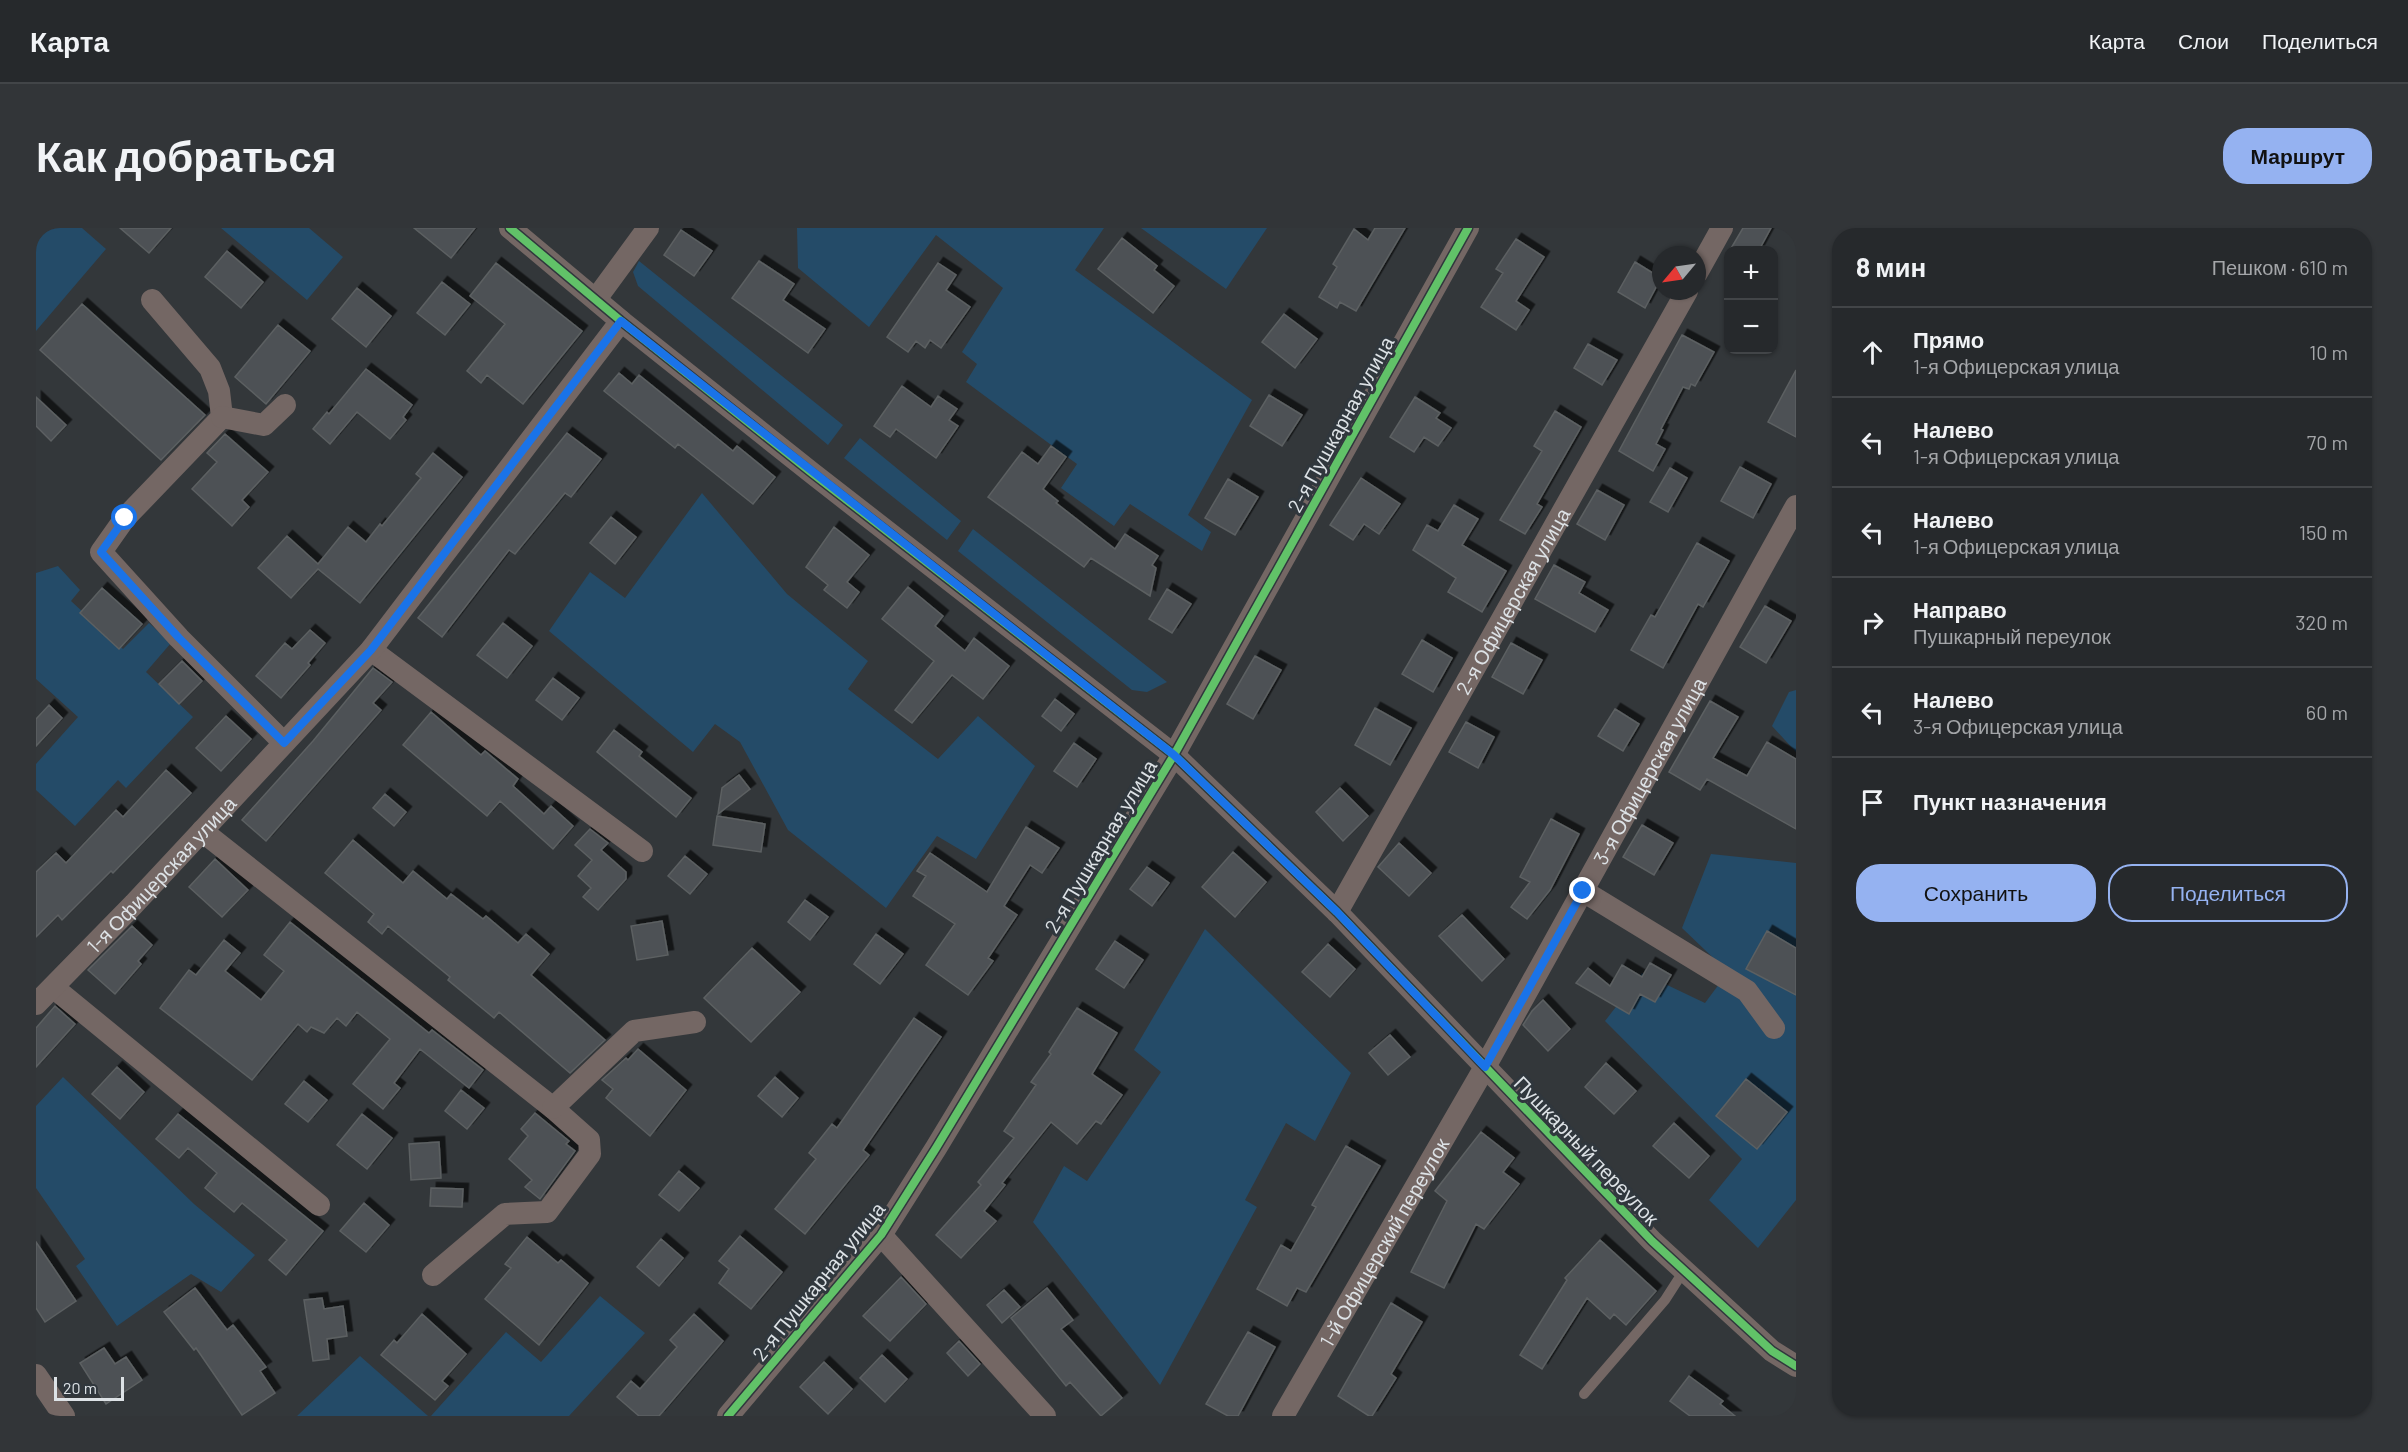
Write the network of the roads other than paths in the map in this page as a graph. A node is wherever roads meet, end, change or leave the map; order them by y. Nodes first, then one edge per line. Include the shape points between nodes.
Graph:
1 (510, 228) edge
2 (648, 228) edge
3 (1467, 228) edge
4 (1722, 228) edge
5 (1706, 257) edge
6 (597, 299) junction
7 (152, 300) dead end
8 (1682, 300) edge
9 (621, 321) junction
10 (285, 405) dead end
11 (222, 417) junction
12 (1796, 506) edge
13 (371, 650) junction
14 (284, 743) junction
15 (1174, 755) junction
16 (202, 831) junction
17 (642, 851) dead end
18 (1583, 891) junction
19 (1337, 912) junction
20 (54, 988) junction
21 (36, 1004) edge
22 (695, 1022) dead end
23 (1774, 1028) dead end
24 (1485, 1067) junction
25 (553, 1108) junction
26 (319, 1205) dead end
27 (881, 1235) junction
28 (1683, 1272) junction
29 (434, 1275) dead end
30 (1796, 1366) edge
31 (36, 1375) edge
32 (1584, 1394) dead end
33 (64, 1416) edge
34 (728, 1416) edge
35 (1045, 1416) edge
36 (1283, 1416) edge

1 - 6 street, Пушкарный переулок
2 - 6 street
3 - 15 street, 2-я Пушкарная улица
4 - 5 street
6 - 9 street, Пушкарный переулок
7 - 11 street via 210,368 219,391
8 - 19 street, 2-я Офицерская улица
9 - 13 street, 1-я Офицерская улица
9 - 15 street, Пушкарный переулок
10 - 11 street via 264,425
11 - 14 street via 125,518 101,552 179,638
12 - 18 street, 3-я Офицерская улица
13 - 14 street, 1-я Офицерская улица
13 - 17 street
14 - 16 street, 1-я Офицерская улица
15 - 19 street, Пушкарный переулок
15 - 27 street, 2-я Пушкарная улица
16 - 20 street, 1-я Офицерская улица
16 - 25 street
18 - 23 street via 1747,991
18 - 24 street, 3-я Офицерская улица
19 - 24 street, Пушкарный переулок
20 - 21 street, 1-я Офицерская улица
20 - 26 street
22 - 25 street via 634,1031
24 - 28 street, Пушкарный переулок
24 - 36 street, 1-й Офицерский переулок
25 - 29 street via 589,1140 591,1154 547,1212 505,1214
27 - 34 street, 2-я Пушкарная улица
27 - 35 street
28 - 30 street, Пушкарный переулок via 1772,1350
28 - 32 lane via 1665,1300
31 - 33 street

